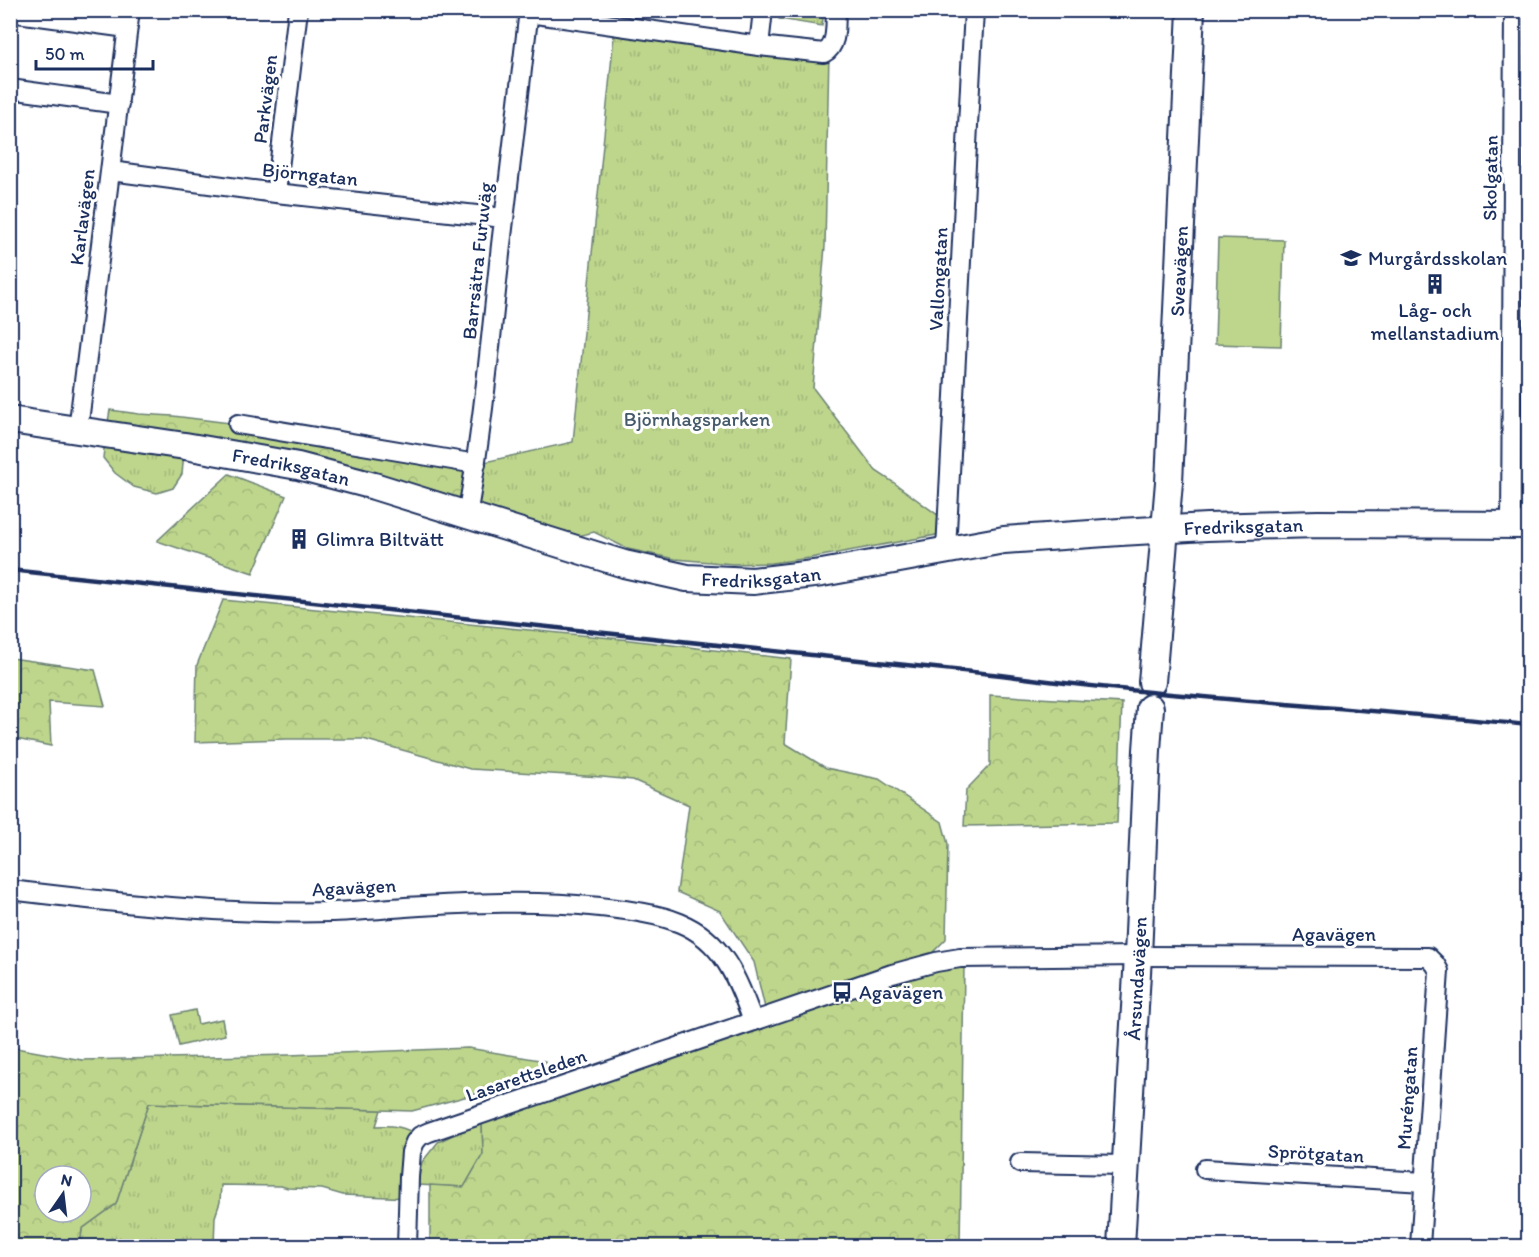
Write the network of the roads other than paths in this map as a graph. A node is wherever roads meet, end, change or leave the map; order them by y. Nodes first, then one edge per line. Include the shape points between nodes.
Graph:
1 (298, 10) edge
2 (763, 10) edge
3 (836, 10) edge
4 (974, 10) edge
5 (1191, 10) edge
6 (1514, 10) edge
7 (10, 12) edge
8 (529, 12) edge
9 (128, 19) edge
10 (759, 46) junction
11 (10, 89) edge
12 (118, 104) junction
13 (111, 171) junction
14 (276, 193) junction
15 (504, 218) junction
16 (10, 420) edge
17 (238, 423) dead end
18 (78, 429) junction
19 (476, 464) junction
20 (466, 516) junction
21 (1520, 525) edge
22 (1164, 529) junction
23 (946, 550) junction
24 (1152, 681) dead end
25 (1150, 708) dead end
26 (10, 890) edge
27 (1138, 956) junction
28 (1428, 957) joint
29 (753, 1021) junction
30 (1020, 1163) dead end
31 (1124, 1165) junction
32 (1205, 1169) dead end
33 (1424, 1182) junction
34 (407, 1246) edge
35 (1120, 1246) edge
36 (1420, 1246) edge

1 - 14 street, Parkvägen
2 - 10 street
3 - 10 street via 834,40 824,53
4 - 23 street, Vallongatan
5 - 22 street, Sveavägen
6 - 21 street, Skolgatan
7 - 9 street
8 - 10 street
8 - 15 street, Barrsätra Furuväg
9 - 12 street, Karlavägen
11 - 12 street
12 - 13 street, Karlavägen
13 - 14 street, Björngatan
13 - 18 street, Karlavägen
14 - 15 street, Björngatan
15 - 19 street, Barrsätra Furuväg
16 - 18 street, Fredriksgatan
17 - 19 street, Fredriksgatan
18 - 20 street, Fredriksgatan via 298,466
19 - 20 street, Barrsätra Furuväg
20 - 23 street, Fredriksgatan via 624,564 687,578 753,581 822,573
21 - 22 street, Fredriksgatan via 1329,524
22 - 23 street, Fredriksgatan via 1004,540
22 - 24 street
25 - 27 street, Årsundavägen
26 - 29 street, Agavägen via 256,911 332,912 530,903 641,913 681,923 715,946 732,970
27 - 28 street, Agavägen
27 - 29 street, Agavägen via 952,959 892,974
27 - 31 street, Årsundavägen
28 - 33 street, Muréngatan via 1439,971
29 - 34 street, Lasarettsleden via 420,1136 411,1152
30 - 31 street
31 - 35 street, Årsundavägen
32 - 33 street, Sprötgatan
33 - 36 street, Muréngatan

